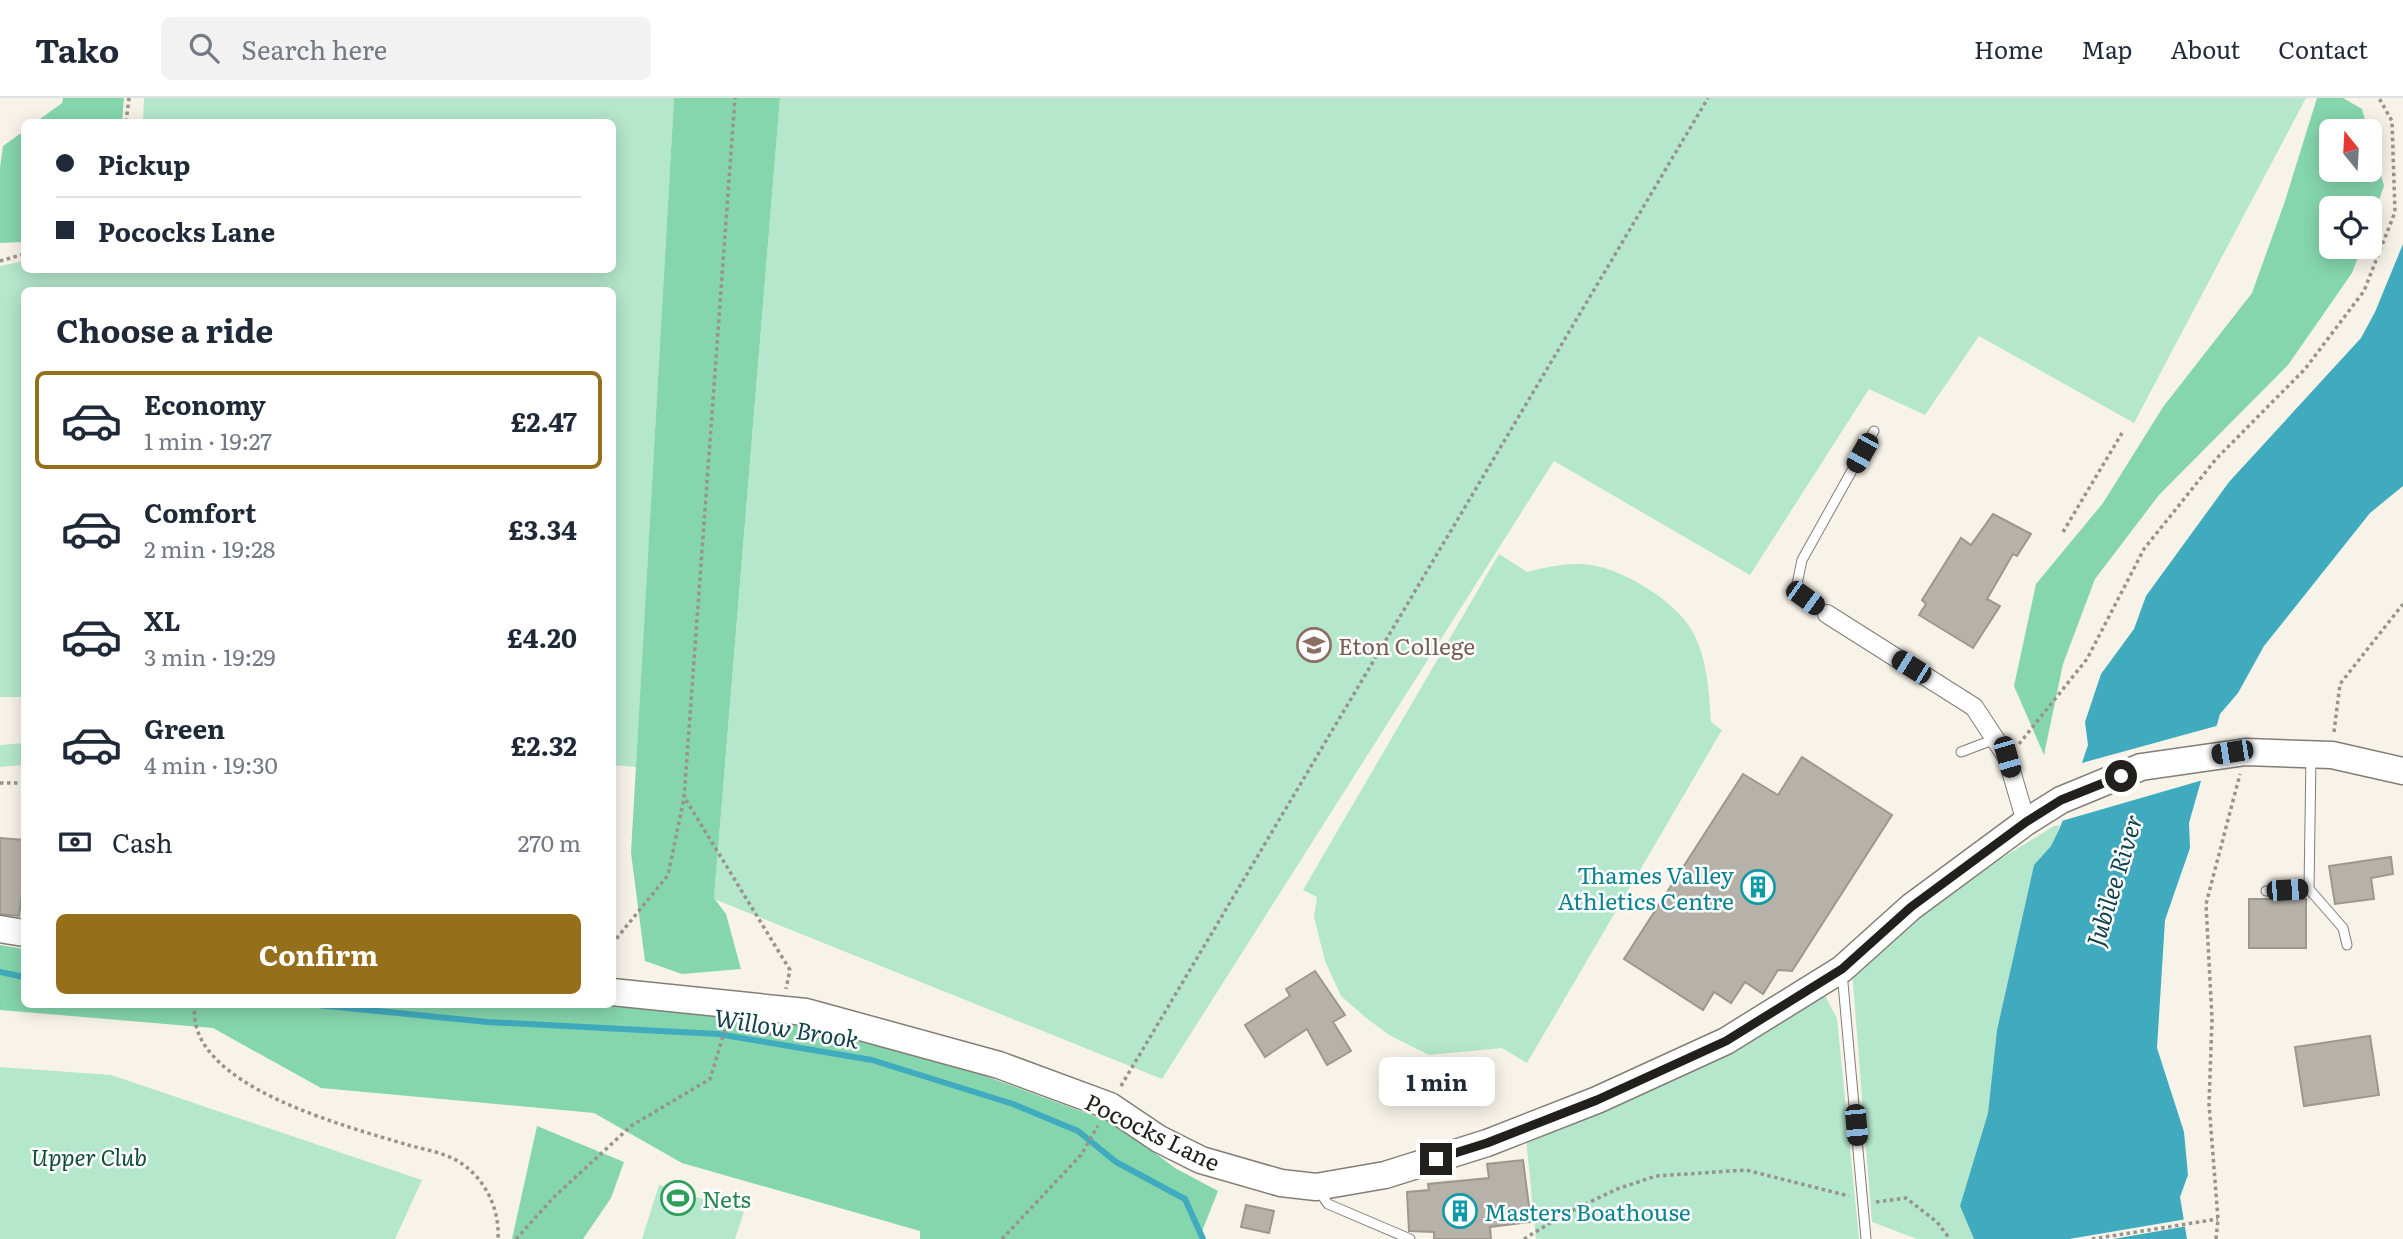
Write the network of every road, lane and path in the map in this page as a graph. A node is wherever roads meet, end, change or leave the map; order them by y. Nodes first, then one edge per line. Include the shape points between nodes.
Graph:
1 (129, 98) edge
2 (735, 98) edge
3 (1708, 98) edge
4 (2379, 98) edge
5 (126, 119) edge
6 (21, 255) edge
7 (0, 261) edge
8 (1874, 432) dead end
9 (2122, 433) dead end
10 (2063, 532) dead end
11 (2403, 604) edge
12 (1827, 614) joint
13 (1996, 739) junction
14 (1961, 752) dead end
15 (2239, 752) junction
16 (2321, 755) junction
17 (2007, 757) junction
18 (2403, 771) edge
19 (0, 783) edge
20 (21, 783) edge
21 (684, 798) junction
22 (2026, 822) junction
23 (2309, 889) junction
24 (2266, 891) dead end
25 (0, 929) edge
26 (21, 932) edge
27 (616, 939) edge
28 (2347, 945) dead end
29 (1842, 969) junction
30 (616, 992) edge
31 (194, 1008) edge
32 (782, 1009) junction
33 (726, 1027) dead end
34 (1110, 1106) junction
35 (1096, 1130) dead end
36 (1316, 1187) junction
37 (1863, 1203) junction
38 (2218, 1219) junction
39 (498, 1239) edge
40 (516, 1239) edge
41 (1002, 1239) edge
42 (1410, 1239) edge
43 (1524, 1239) edge
44 (1866, 1239) edge
45 (1950, 1239) edge
46 (2092, 1239) edge
47 (2216, 1239) edge

1 - 5 path
2 - 21 path
3 - 34 path
4 - 17 path via 2392,121 2395,212 2364,291 2305,369 2216,459 2144,549 2087,659
6 - 7 path
8 - 12 lane via 1802,560 1797,584 1805,598
9 - 10 path
11 - 16 path via 2340,684
12 - 13 street via 1974,707
13 - 14 lane
13 - 17 street
15 - 16 main road, Pococks Lane
15 - 22 main road, Pococks Lane via 2141,768 2061,800
15 - 38 path via 2206,904 2212,1019 2209,1104
16 - 18 main road, Pococks Lane
16 - 23 lane
17 - 22 street
19 - 20 path
21 - 27 path via 668,875
21 - 32 path via 790,970
22 - 29 main road, Pococks Lane via 1911,907
23 - 24 lane
23 - 28 lane via 2343,928
25 - 26 main road
29 - 36 main road, Pococks Lane via 1726,1041 1597,1100 1487,1143 1398,1171
29 - 37 lane
30 - 32 main road, Pococks Lane
31 - 39 path via 193,1016 209,1055 254,1087 326,1119 453,1159 474,1173 495,1211
32 - 34 main road, Pococks Lane via 999,1066
33 - 40 path via 710,1079 631,1126
34 - 36 main road, Pococks Lane via 1201,1160 1280,1183
35 - 41 path via 1081,1155
36 - 42 lane via 1328,1204
37 - 43 path via 1846,1194 1746,1170 1656,1176 1617,1188
37 - 44 lane
37 - 45 path via 1906,1198 1937,1222
38 - 46 path
38 - 47 path

